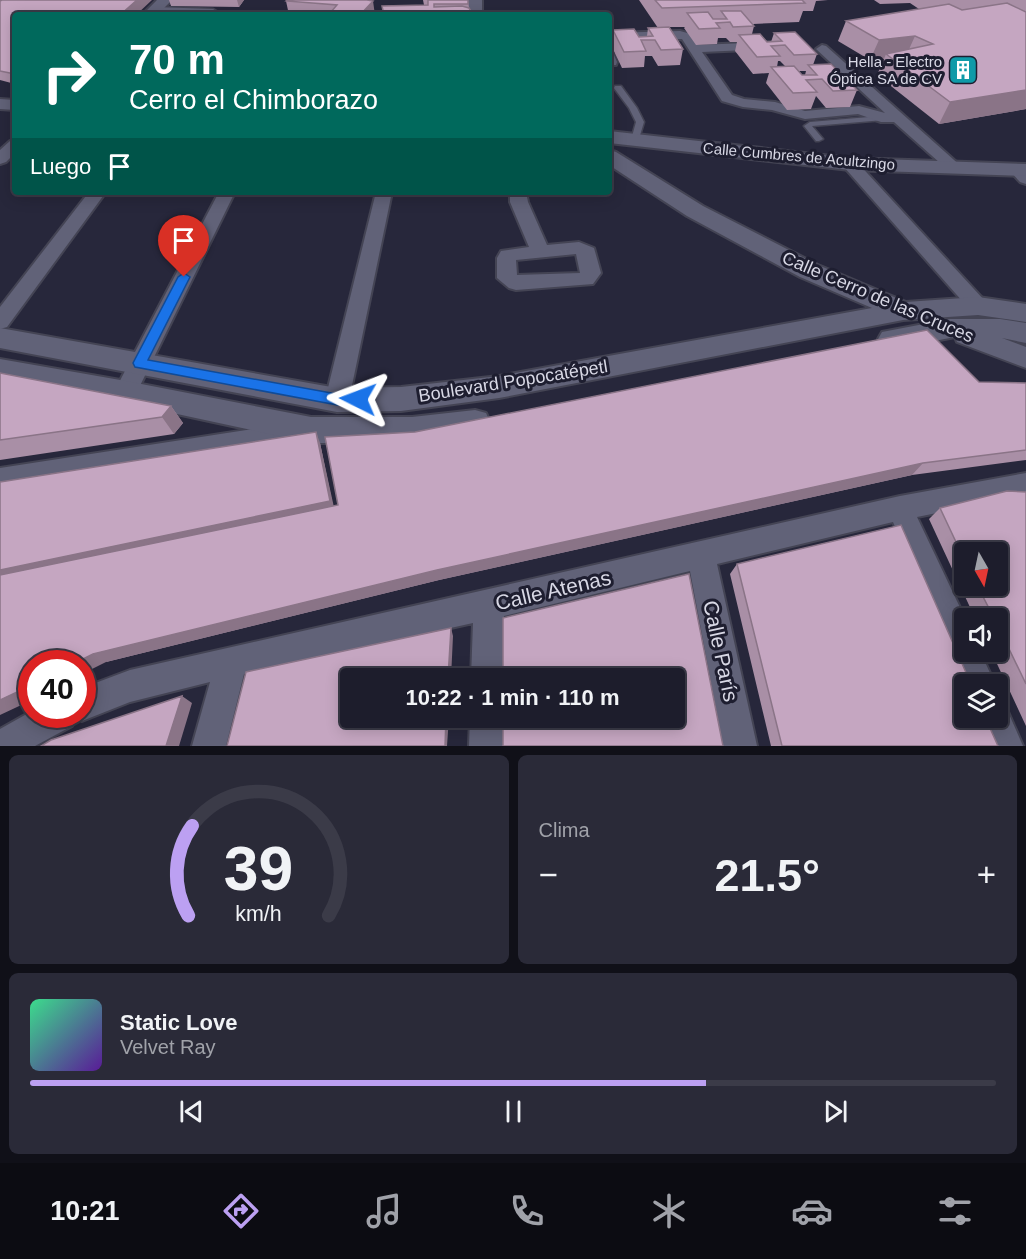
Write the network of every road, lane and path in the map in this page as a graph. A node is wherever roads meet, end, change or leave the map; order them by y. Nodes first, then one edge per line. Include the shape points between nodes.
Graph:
1 (612, 37) edge
2 (783, 45) edge
3 (695, 49) junction
4 (822, 49) dead end
5 (618, 88) dead end
6 (898, 117) junction
7 (881, 118) junction
8 (612, 137) edge
9 (819, 139) dead end
10 (635, 140) junction
11 (12, 147) edge
12 (612, 158) edge
13 (0, 159) edge
14 (849, 164) junction
15 (955, 168) junction
16 (1023, 173) edge
17 (96, 195) edge
18 (224, 195) edge
19 (383, 195) edge
20 (518, 195) edge
21 (540, 251) dead end
22 (978, 306) junction
23 (903, 310) junction
24 (1026, 313) edge
25 (0, 322) edge
26 (950, 328) junction
27 (1026, 333) edge
28 (0, 338) edge
29 (820, 353) edge
30 (1026, 358) edge
31 (140, 363) junction
32 (0, 370) edge
33 (126, 392) junction
34 (337, 400) junction
35 (504, 416) edge
36 (311, 430) junction
37 (0, 479) edge
38 (1026, 484) edge
39 (900, 508) junction
40 (701, 555) junction
41 (489, 605) junction
42 (232, 661) junction
43 (487, 668) edge
44 (975, 674) edge
45 (96, 699) edge
46 (35, 728) edge
47 (487, 728) edge
48 (998, 728) edge
49 (2, 746) edge
50 (209, 746) edge
51 (486, 746) edge
52 (740, 746) edge
53 (1006, 746) edge

1 - 3 street via 684,36
2 - 3 street
3 - 7 street via 727,98 733,101 805,115 855,105
4 - 6 street
5 - 10 lane via 640,122
6 - 7 street
6 - 15 street
7 - 9 lane via 810,124
8 - 10 street, Calle Cumbres de Acultzingo
10 - 14 street, Calle Cumbres de Acultzingo
11 - 13 street
12 - 23 street, Calle Cerro de las Cruces via 695,211 808,271
14 - 15 street, Calle Cumbres de Acultzingo
14 - 22 street
15 - 16 street, Calle Cumbres de Acultzingo
17 - 25 street
18 - 31 street
19 - 34 street
20 - 21 street
22 - 23 street, Boulevard Popocatépetl
22 - 24 street, Boulevard Popocatépetl
23 - 26 street, Calle Cerro de las Cruces
23 - 34 street, Boulevard Popocatépetl via 454,394
26 - 27 street via 1000,328
26 - 29 street
26 - 30 street, Calle Cerro de las Cruces
28 - 31 street, Boulevard Popocatépetl
31 - 33 street
31 - 34 street, Boulevard Popocatépetl
32 - 33 street, Boulevard Popocatépetl
33 - 36 street, Boulevard Popocatépetl
35 - 36 street, Boulevard Popocatépetl via 412,430
36 - 37 street, Boulevard Popocatépetl
38 - 39 street, Calle Atenas
39 - 40 street, Calle Atenas
39 - 44 street
40 - 41 street, Calle Atenas
40 - 52 street, Calle París
41 - 42 street, Calle Atenas
41 - 43 street
42 - 45 street, Calle Atenas via 129,686
42 - 50 street
46 - 49 street
47 - 51 street
48 - 53 street

